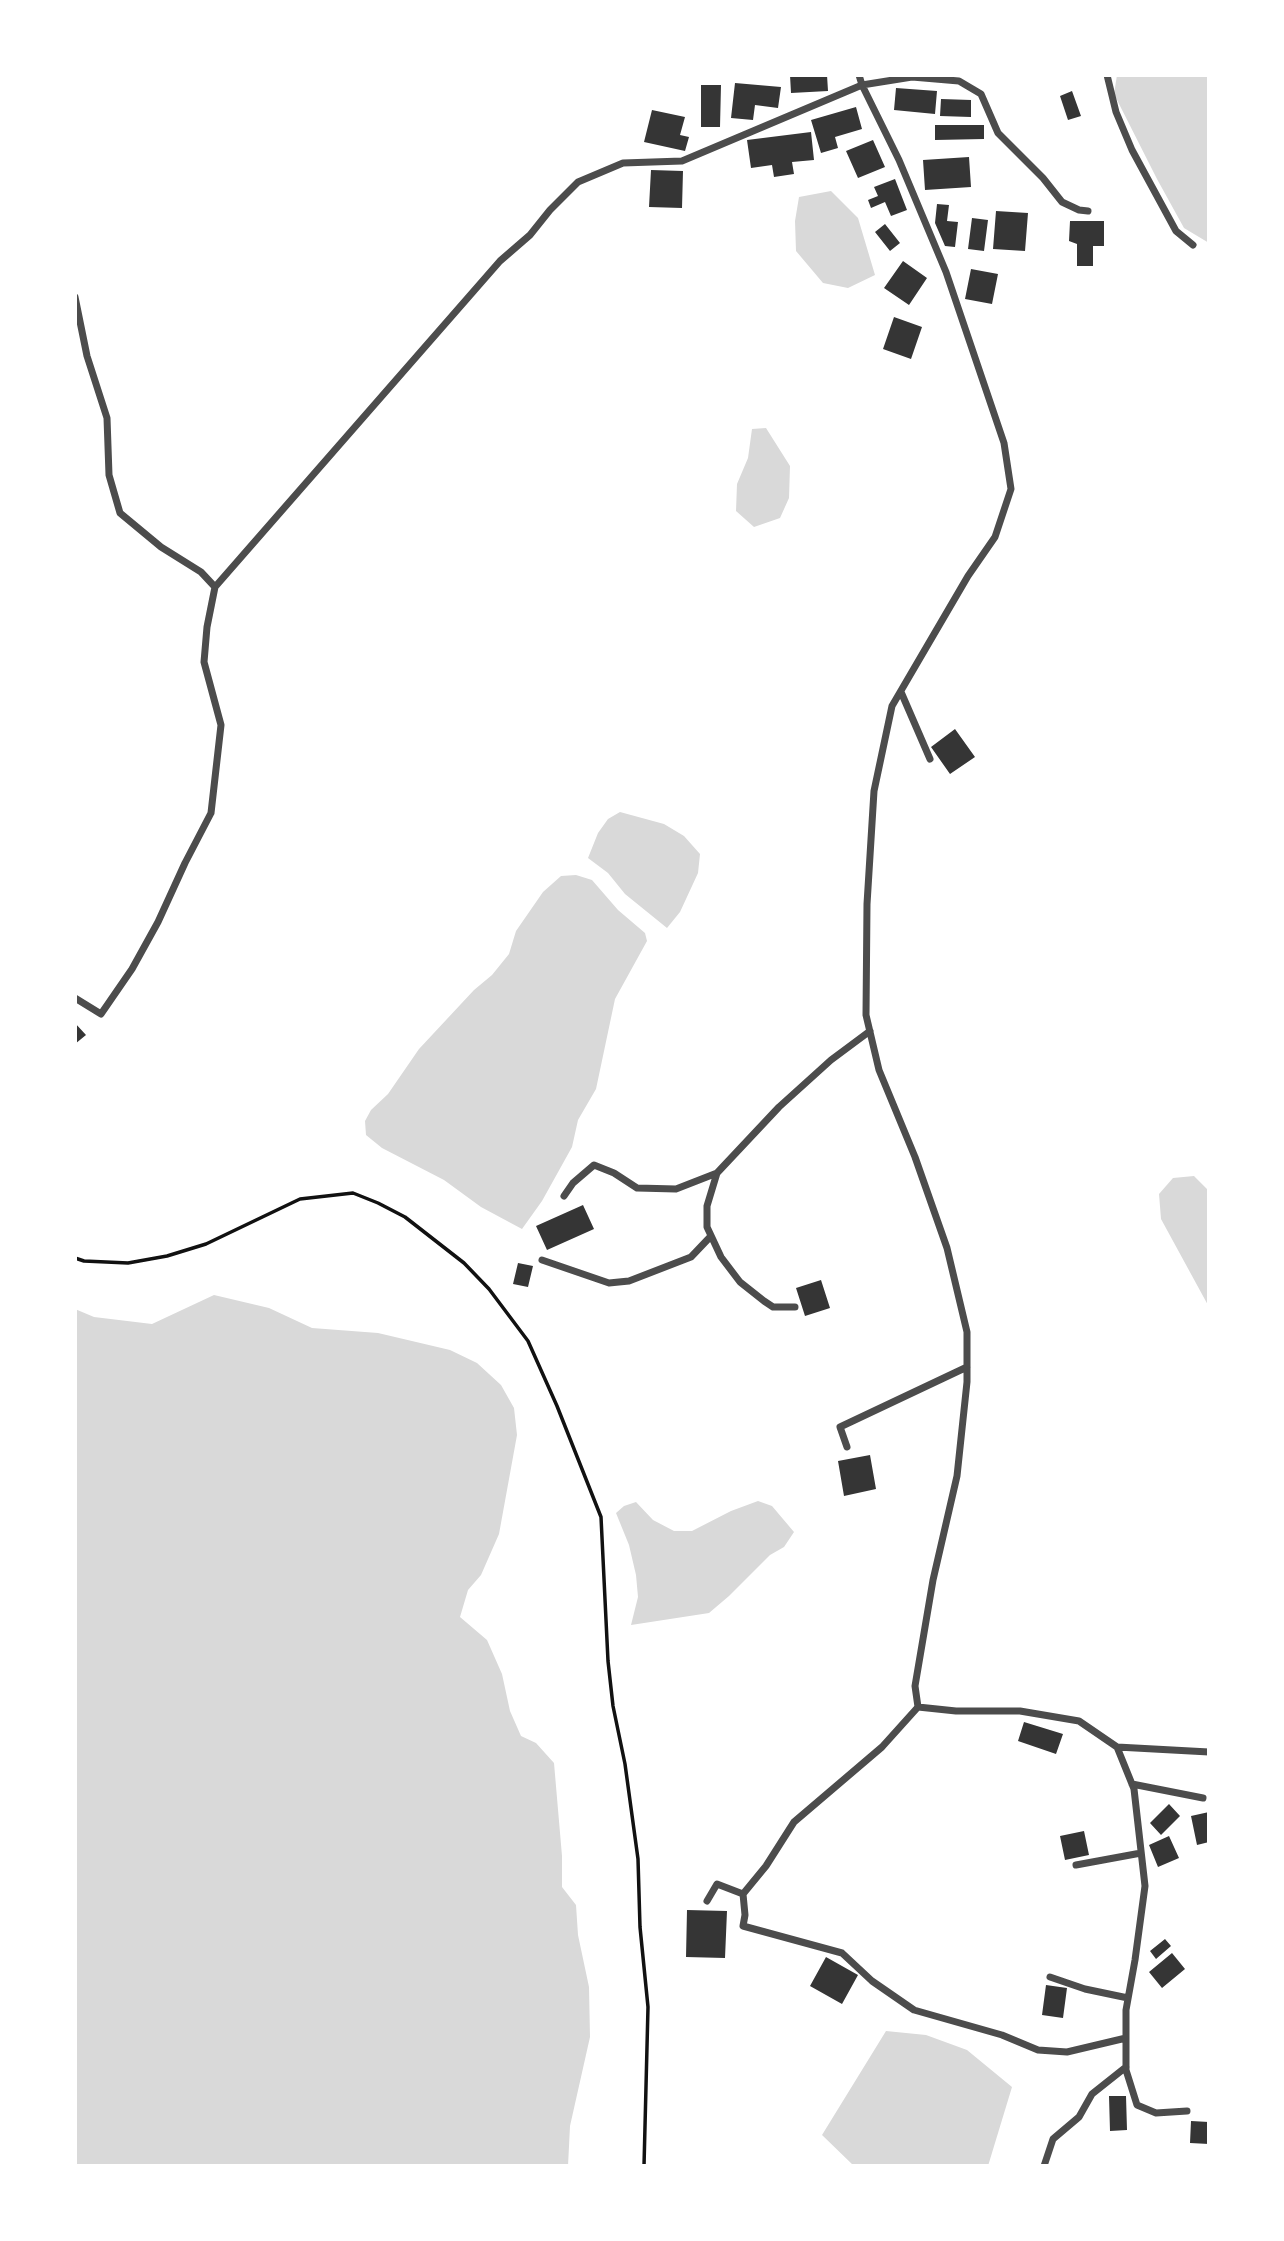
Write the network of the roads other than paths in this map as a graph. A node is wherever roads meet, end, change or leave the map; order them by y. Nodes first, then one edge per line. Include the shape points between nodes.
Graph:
1 (859, 75) edge
2 (1107, 75) edge
3 (862, 85) junction
4 (1088, 211) dead end
5 (1193, 245) dead end
6 (75, 297) edge
7 (215, 587) junction
8 (901, 692) junction
9 (930, 759) dead end
10 (75, 998) edge
11 (870, 1031) junction
12 (718, 1173) junction
13 (564, 1196) dead end
14 (711, 1236) junction
15 (542, 1260) dead end
16 (795, 1307) dead end
17 (967, 1367) junction
18 (847, 1447) dead end
19 (918, 1707) junction
20 (1117, 1747) junction
21 (1209, 1752) edge
22 (1132, 1784) junction
23 (1203, 1798) dead end
24 (1141, 1853) junction
25 (1076, 1865) dead end
26 (743, 1894) junction
27 (707, 1901) dead end
28 (1050, 1977) dead end
29 (1128, 1998) junction
30 (1126, 2038) junction
31 (1126, 2067) junction
32 (1187, 2111) dead end
33 (1044, 2166) edge

1 - 3 street
2 - 5 street via 1132,150 1176,231
3 - 4 street via 912,77 959,81 981,94 998,133 1062,202
3 - 7 street via 682,162 623,163 578,183 500,261
3 - 8 street via 946,272 1004,443 1011,489 995,537
6 - 7 street via 107,418 109,475 120,513
7 - 10 street via 204,663 221,725 211,813 158,922 101,1014
8 - 9 street
8 - 11 street via 892,706 874,791 867,904 866,1015
11 - 12 street via 779,1107
11 - 17 street via 879,1070 947,1248 967,1332
12 - 13 street via 676,1189 637,1188 594,1166
12 - 14 street via 707,1206
14 - 15 street via 691,1257 629,1281 609,1283
14 - 16 street via 740,1282 773,1307
17 - 18 street via 840,1427
17 - 19 street via 957,1476 915,1686
19 - 20 street via 1020,1711 1079,1721
19 - 26 street via 882,1747 794,1822
20 - 21 street
20 - 22 street
22 - 23 street
22 - 24 street
24 - 25 street
24 - 29 street via 1144,1886
26 - 27 street via 718,1884
26 - 30 street via 743,1926 842,1953 914,2010 1038,2050 1068,2052
28 - 29 street
29 - 30 street
30 - 31 street
31 - 32 street via 1137,2105 1156,2113
31 - 33 street via 1091,2094 1079,2117 1053,2139

